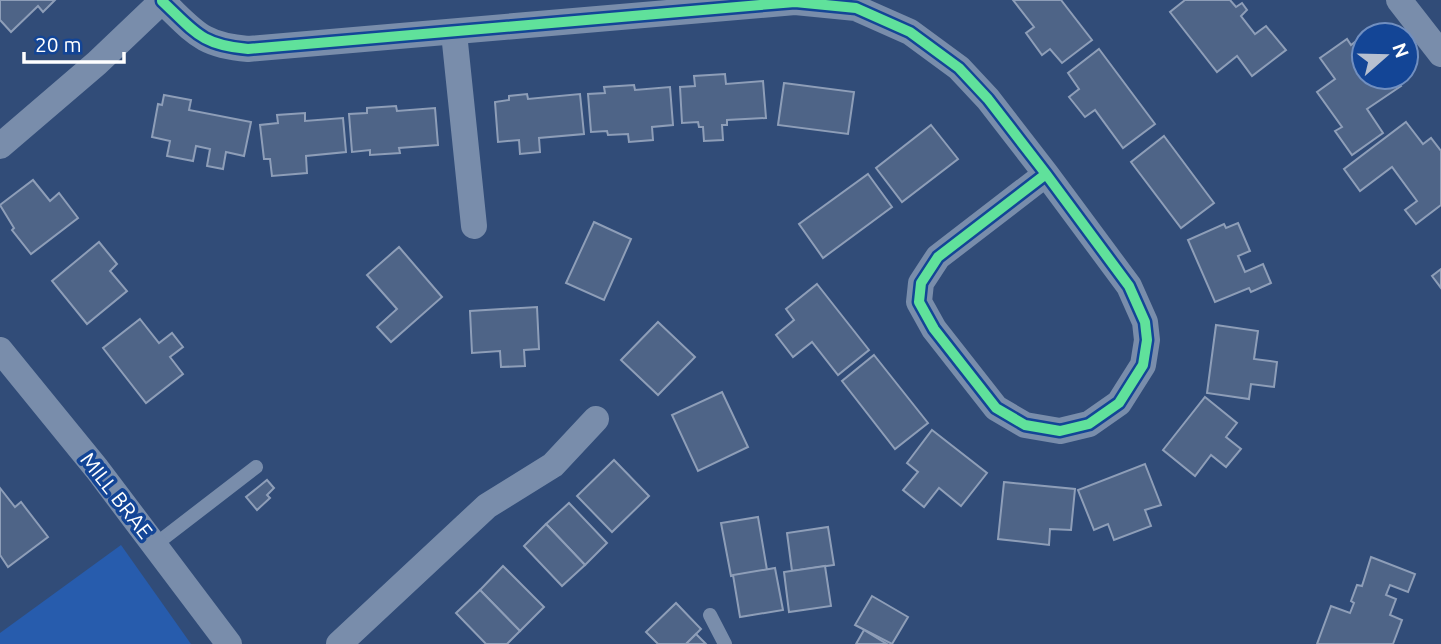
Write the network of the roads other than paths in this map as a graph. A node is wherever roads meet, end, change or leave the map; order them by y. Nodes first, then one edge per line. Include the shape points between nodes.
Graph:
1 (1399, 0) edge
2 (163, 1) edge
3 (454, 33) junction
4 (1441, 54) edge
5 (0, 146) edge
6 (1046, 174) junction
7 (474, 226) dead end
8 (0, 350) edge
9 (596, 419) dead end
10 (256, 467) dead end
11 (156, 544) junction
12 (710, 615) dead end
13 (229, 644) edge
14 (339, 644) edge
15 (725, 644) edge

1 - 4 street
2 - 3 street via 216,47 248,49
2 - 5 street
3 - 6 street via 795,2 856,8 910,32 959,68
3 - 7 street
6 - 6 street via 1129,286 1145,322 1147,340 1143,365 1119,403 1089,424 1060,431 1025,425 996,408 934,329 919,302 921,283 938,257
8 - 11 street, MILL BRAE
9 - 14 street via 553,465 487,506
10 - 11 lane
11 - 13 street, MILL BRAE
12 - 15 lane

